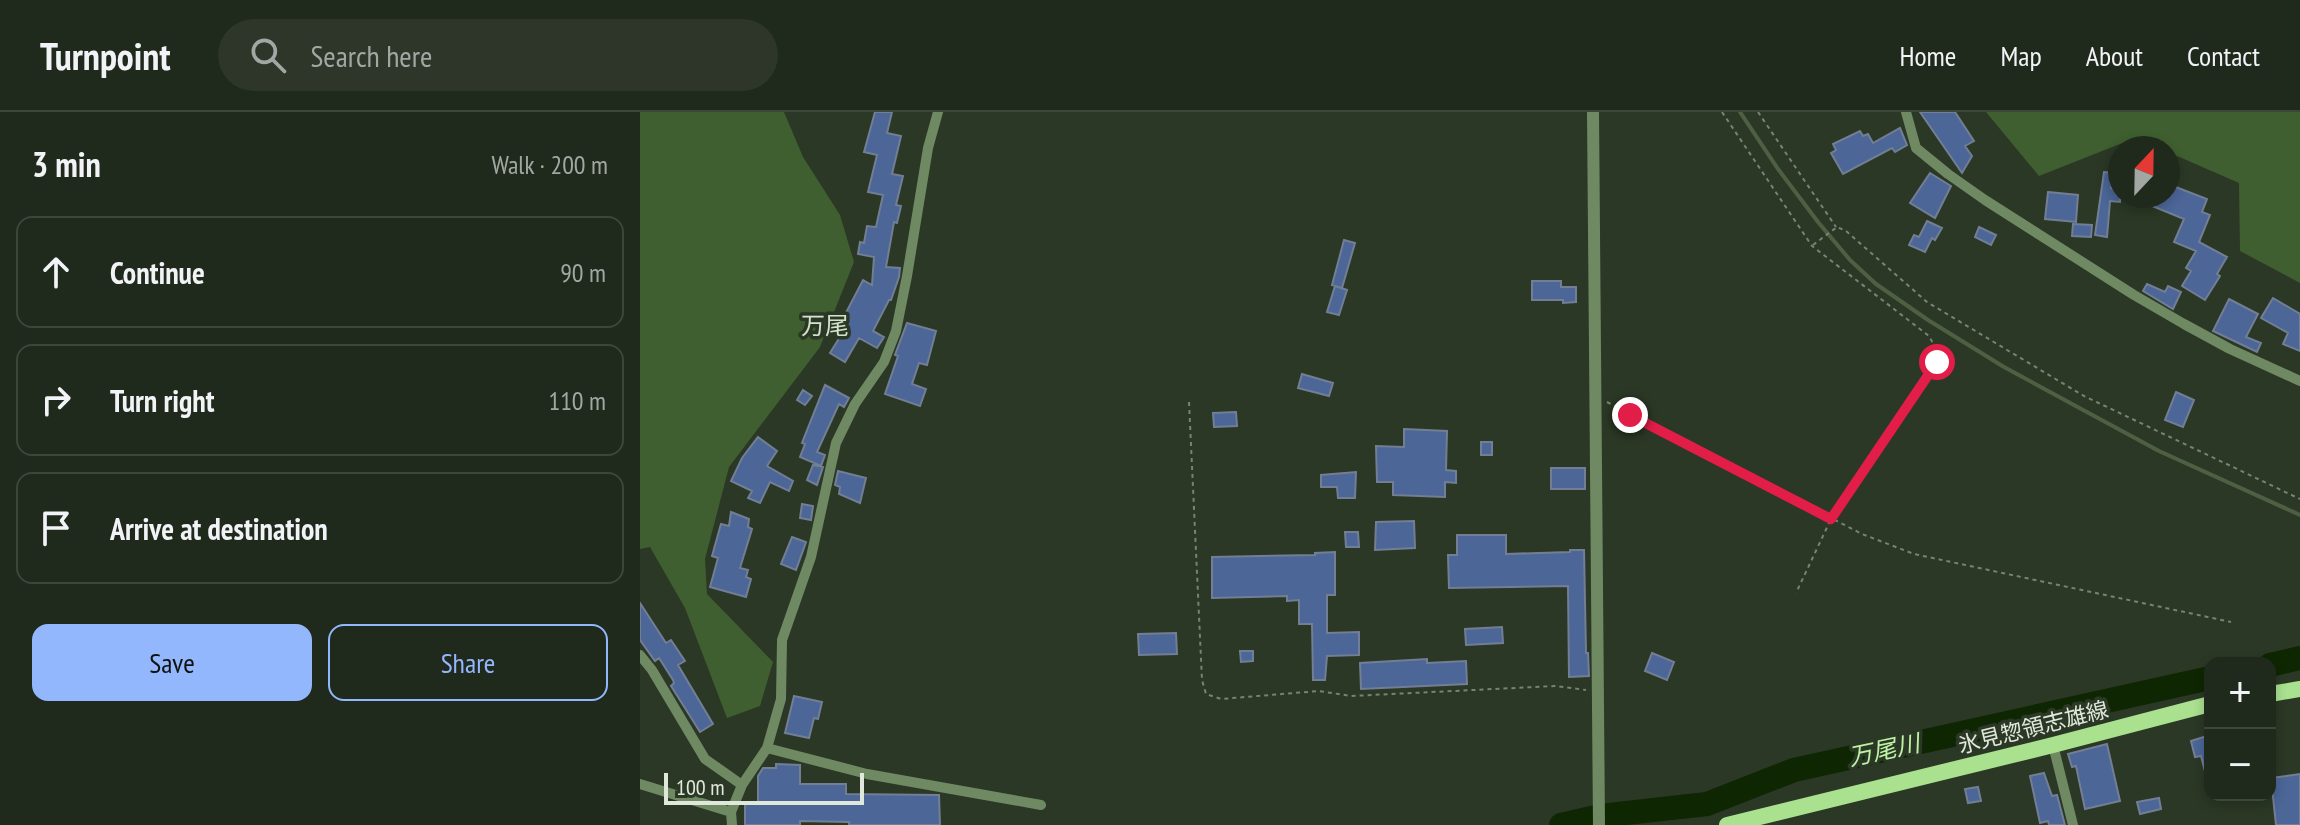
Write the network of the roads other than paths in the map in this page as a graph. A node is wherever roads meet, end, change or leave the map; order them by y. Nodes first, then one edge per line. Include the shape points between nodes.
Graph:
1 (938, 112) edge
2 (1593, 112) edge
3 (1906, 112) edge
4 (2300, 381) edge
5 (640, 655) edge
6 (2300, 689) edge
7 (2276, 693) edge
8 (2204, 706) edge
9 (2053, 745) junction
10 (767, 748) junction
11 (640, 784) edge
12 (742, 785) junction
13 (1041, 805) dead end
14 (731, 812) junction
15 (732, 825) edge
16 (1599, 825) edge
17 (1727, 825) edge
18 (2073, 825) edge

1 - 10 street via 896,331 884,362 836,443 811,557 782,640 781,699
2 - 16 street
3 - 4 street via 1916,148 1985,200 2184,324
5 - 12 street via 705,759
6 - 7 main road
8 - 9 main road, 氷見惣領志雄線
9 - 17 main road, 氷見惣領志雄線
9 - 18 street
10 - 12 street
10 - 13 street via 867,774
11 - 14 street
12 - 14 street
14 - 15 street

